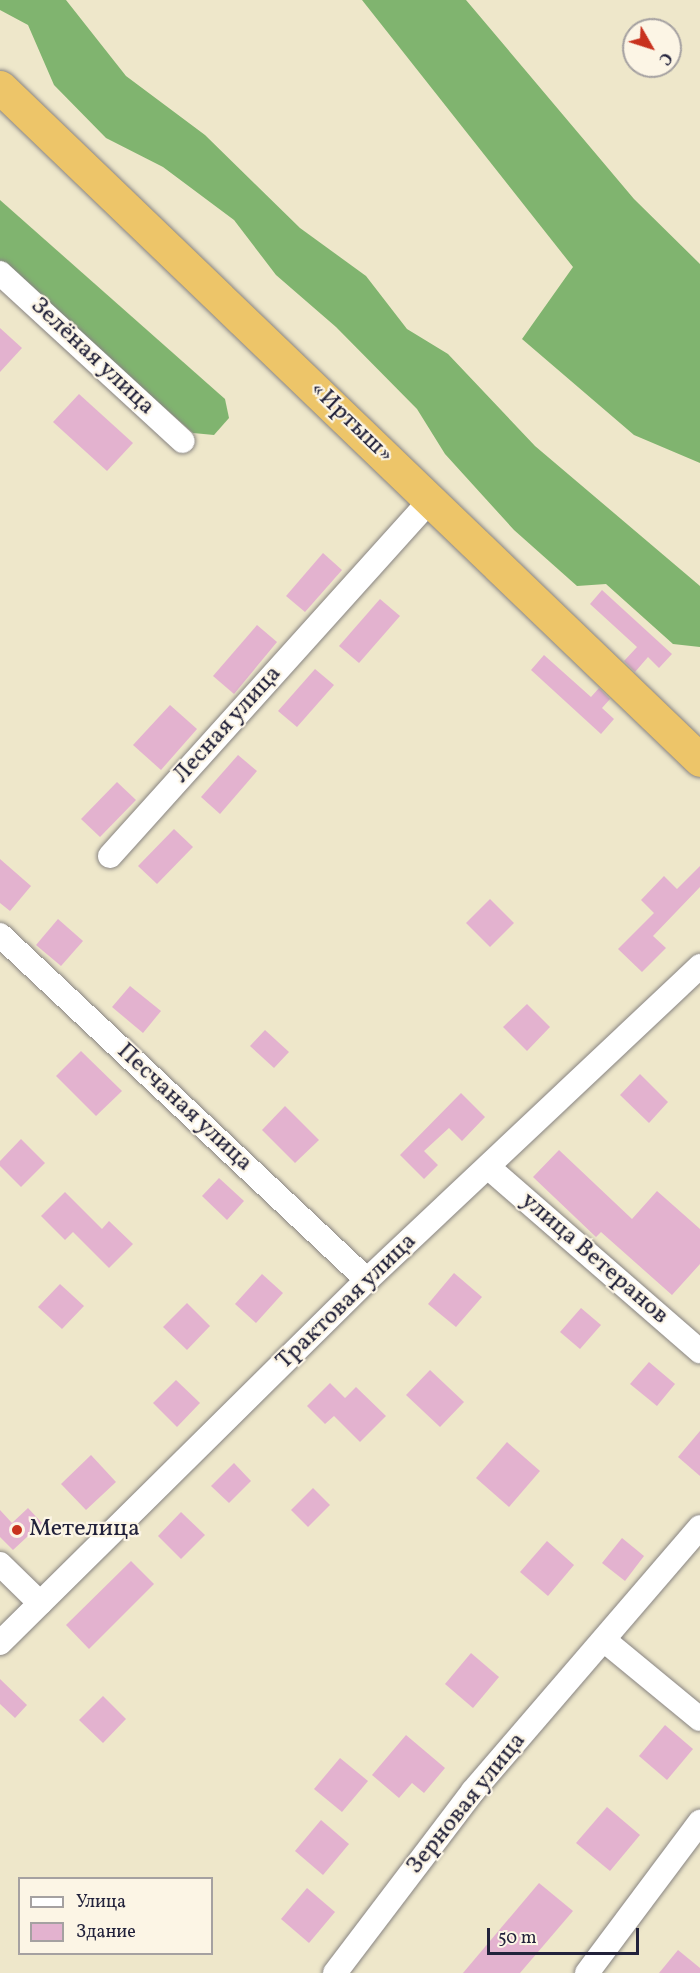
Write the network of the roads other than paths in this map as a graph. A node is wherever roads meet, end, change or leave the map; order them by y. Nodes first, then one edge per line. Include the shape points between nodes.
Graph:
1 (0, 87) edge
2 (0, 273) edge
3 (183, 441) dead end
4 (431, 500) junction
5 (700, 760) edge
6 (110, 856) dead end
7 (0, 935) edge
8 (700, 966) edge
9 (488, 1167) junction
10 (367, 1280) junction
11 (700, 1351) edge
12 (700, 1527) edge
13 (0, 1564) edge
14 (40, 1603) junction
15 (604, 1640) junction
16 (0, 1643) edge
17 (700, 1719) edge
18 (700, 1822) edge
19 (335, 1973) edge
20 (587, 1973) edge

1 - 4 highway, «Иртыш»
2 - 3 street, Зелёная улица
4 - 5 highway, «Иртыш»
4 - 6 street, Лесная улица
7 - 10 street, Песчаная улица
8 - 9 street, Трактовая улица
9 - 10 street, Трактовая улица
9 - 11 street, улица Ветеранов
10 - 14 street, Трактовая улица
12 - 15 street, Зерновая улица
13 - 14 street
14 - 16 street, Трактовая улица
15 - 17 street
15 - 19 street, Зерновая улица via 473,1791
18 - 20 street

